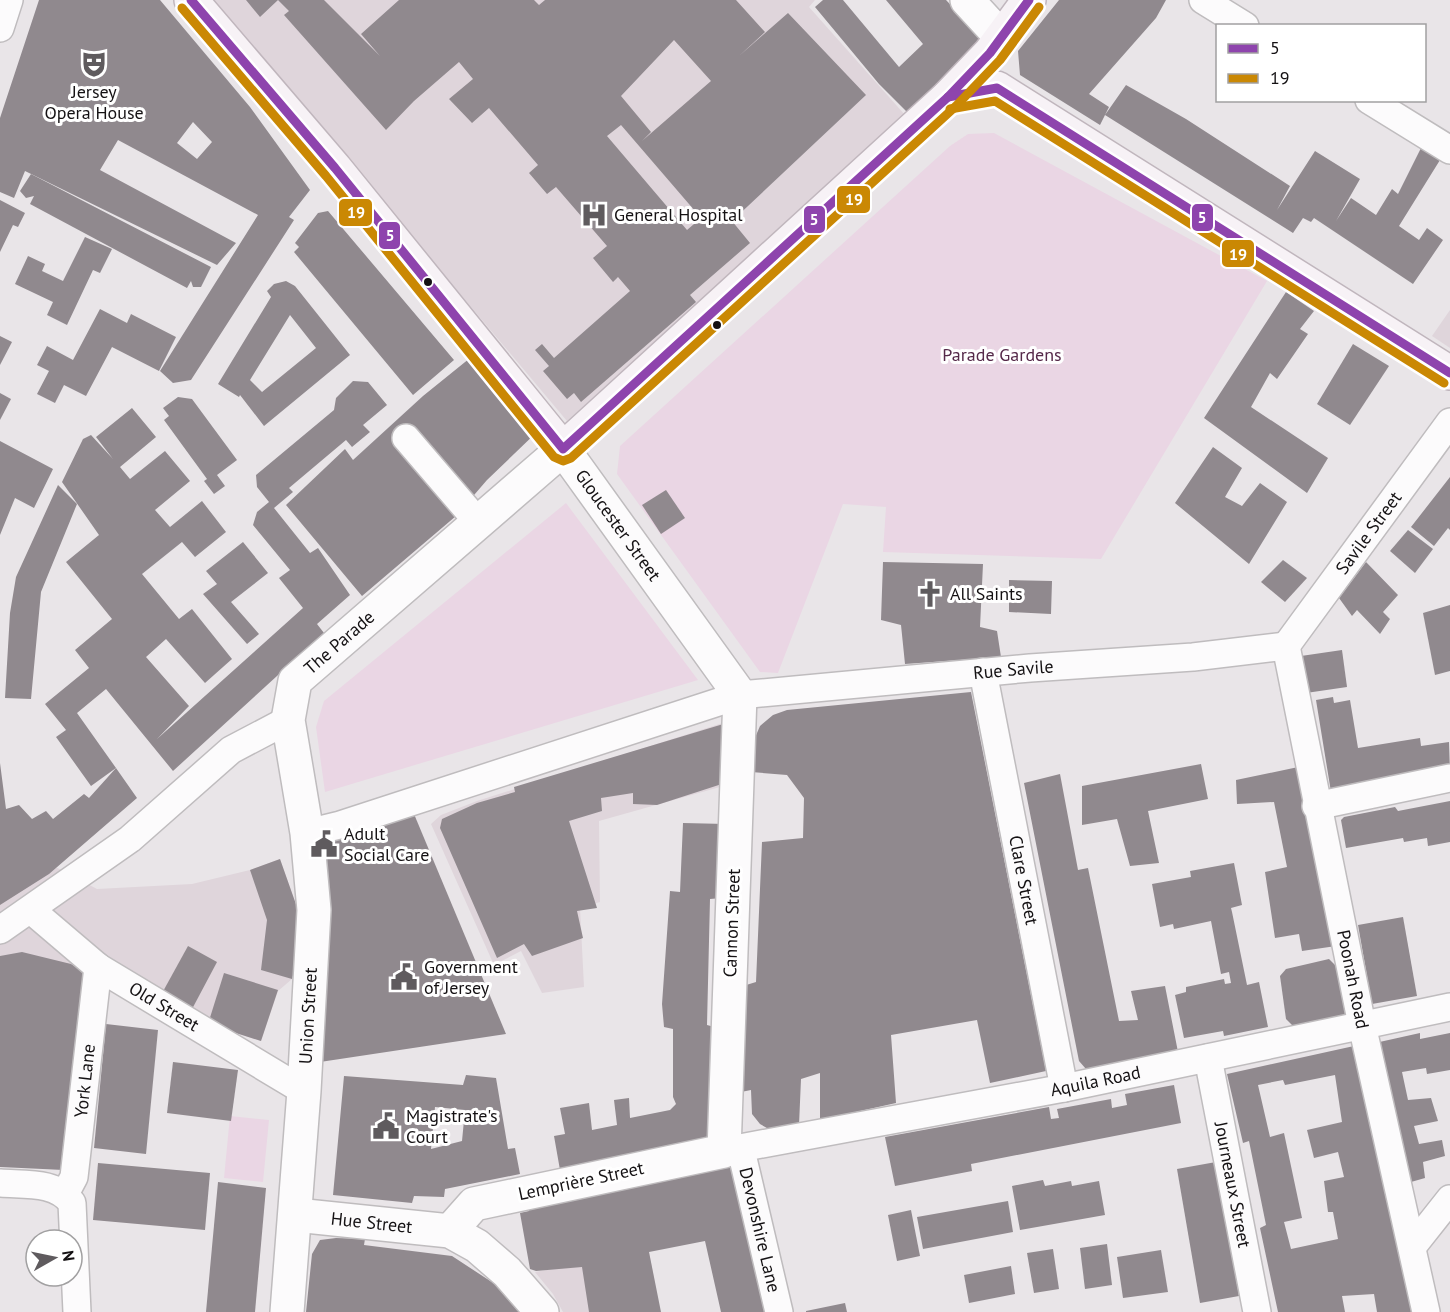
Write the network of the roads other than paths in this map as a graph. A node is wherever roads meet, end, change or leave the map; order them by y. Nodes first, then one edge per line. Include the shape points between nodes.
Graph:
1 (9, 0) edge
2 (191, 0) edge
3 (967, 0) edge
4 (1029, 0) edge
5 (1203, 0) edge
6 (1242, 24) edge
7 (0, 28) edge
8 (990, 63) junction
9 (1372, 102) edge
10 (1450, 150) edge
11 (1450, 373) edge
12 (1450, 422) edge
13 (406, 438) dead end
14 (563, 449) junction
15 (478, 522) junction
16 (1286, 646) junction
17 (983, 672) junction
18 (740, 695) junction
19 (288, 720) junction
20 (1450, 778) edge
21 (1316, 806) junction
22 (307, 833) junction
23 (31, 910) junction
24 (0, 930) edge
25 (98, 968) junction
26 (1450, 1007) edge
27 (1362, 1025) junction
28 (1208, 1058) junction
29 (1064, 1088) junction
30 (304, 1091) junction
31 (733, 1150) junction
32 (0, 1183) edge
33 (59, 1190) junction
34 (1450, 1199) edge
35 (296, 1215) junction
36 (450, 1231) junction
37 (1412, 1248) junction
38 (77, 1312) edge
39 (287, 1312) edge
40 (542, 1312) edge
41 (779, 1312) edge
42 (1257, 1312) edge
43 (1426, 1312) edge

1 - 7 street
2 - 14 main road, Gloucester Street via 343,177
3 - 8 main road
4 - 8 main road
5 - 6 street
8 - 11 main road
8 - 14 main road, The Parade via 948,96
9 - 10 street
12 - 16 street, Savile Street
13 - 15 street
14 - 15 main road, The Parade
14 - 18 main road, Gloucester Street
15 - 19 main road, The Parade via 295,681
16 - 17 street, Rue Savile via 1193,657
16 - 21 street, Poonah Road
17 - 18 street, Rue Savile
17 - 29 street, Clare Street
18 - 22 street
18 - 31 main road, Cannon Street
19 - 22 main road, Union Street
19 - 23 street via 231,750 130,839
20 - 21 street
21 - 27 street, Poonah Road
22 - 30 main road, Union Street via 314,910
23 - 24 street
23 - 25 street, Old Street
25 - 30 street, Old Street
25 - 33 street, York Lane via 74,1177
26 - 27 street, Aquila Road
27 - 28 street, Aquila Road
27 - 37 street, Poonah Road
28 - 29 street, Aquila Road
28 - 42 street, Journeaux Street
29 - 31 street, Aquila Road
30 - 35 main road, Union Street
31 - 36 main road, Lemprière Street via 474,1204
31 - 41 street, Devonshire Lane
32 - 33 street
33 - 38 street via 72,1203
34 - 37 street
35 - 36 main road, Hue Street
35 - 39 main road, Union Street
36 - 40 main road via 477,1246 507,1272
37 - 43 street, Poonah Road

